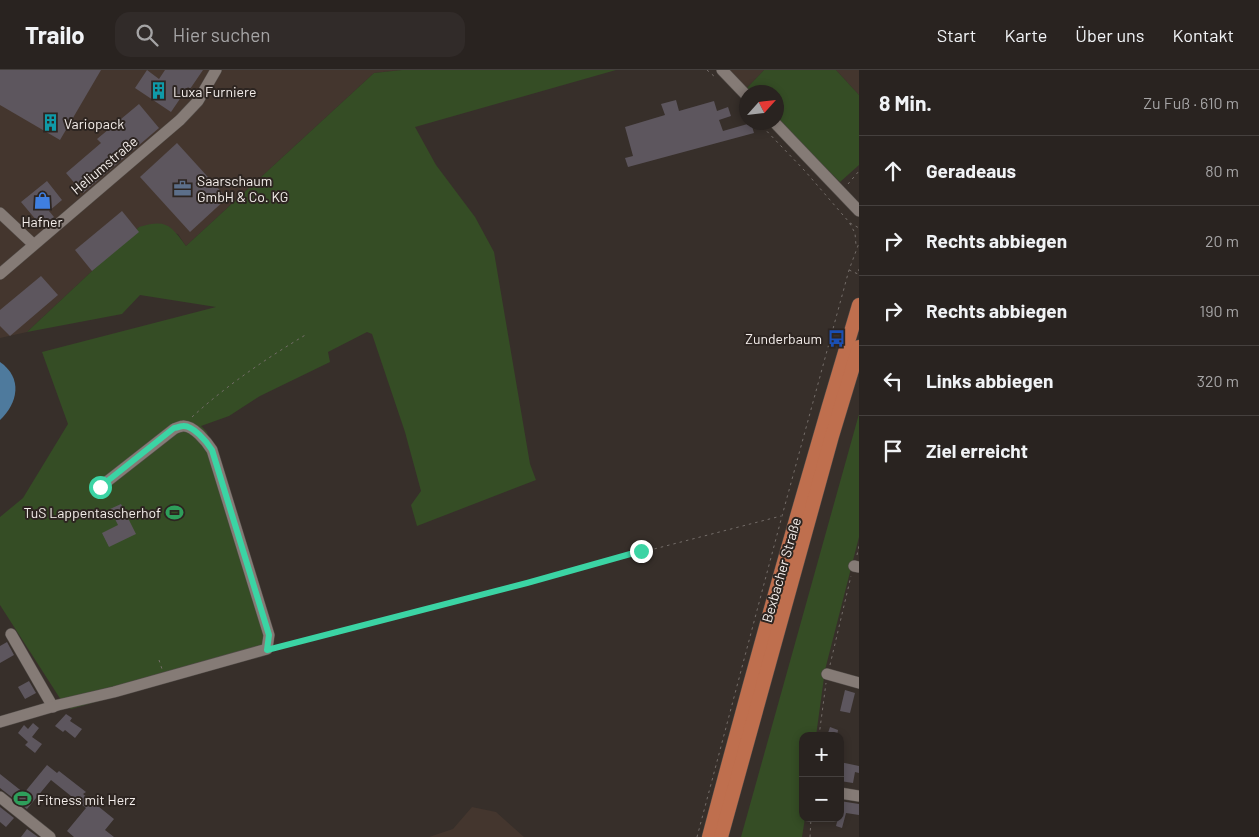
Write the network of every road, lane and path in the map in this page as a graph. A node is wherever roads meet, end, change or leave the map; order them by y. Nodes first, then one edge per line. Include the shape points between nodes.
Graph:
1 (216, 70) edge
2 (722, 70) edge
3 (739, 87) edge
4 (766, 130) edge
5 (782, 130) edge
6 (859, 172) edge
7 (840, 191) junction
8 (859, 201) edge
9 (859, 211) edge
10 (0, 213) edge
11 (849, 222) junction
12 (859, 228) edge
13 (859, 243) edge
14 (33, 244) junction
15 (856, 247) junction
16 (859, 269) edge
17 (849, 270) junction
18 (0, 274) edge
19 (859, 305) edge
20 (307, 334) dead end
21 (859, 347) edge
22 (182, 426) junction
23 (100, 487) dead end
24 (782, 516) junction
25 (859, 546) edge
26 (856, 566) edge
27 (11, 634) dead end
28 (267, 650) junction
29 (827, 674) junction
30 (859, 683) edge
31 (55, 706) junction
32 (0, 722) edge
33 (820, 732) edge
34 (844, 794) edge
35 (859, 796) edge
36 (0, 797) edge
37 (811, 822) edge
38 (50, 837) edge
39 (697, 837) edge
40 (709, 837) edge
41 (721, 837) edge
42 (810, 837) edge

1 - 14 street, Heliumstraße via 198,101 180,120
2 - 3 street
4 - 11 path
5 - 7 street
6 - 7 path
7 - 8 street
7 - 9 street
10 - 14 street
11 - 12 path
11 - 15 path via 855,234
13 - 15 path
14 - 18 street, Heliumstraße
15 - 17 path
16 - 17 path via 858,274
17 - 24 path
19 - 40 main road, Bexbacher Straße via 757,657
20 - 22 path via 250,370
21 - 41 main road, Bexbacher Straße
22 - 23 street via 174,428
22 - 28 street via 189,427 212,450 269,635
24 - 28 path
24 - 39 path
25 - 26 path
26 - 29 path
27 - 31 street
28 - 31 street
29 - 30 street
29 - 33 path
31 - 32 street
34 - 35 street
36 - 38 street
37 - 42 path

